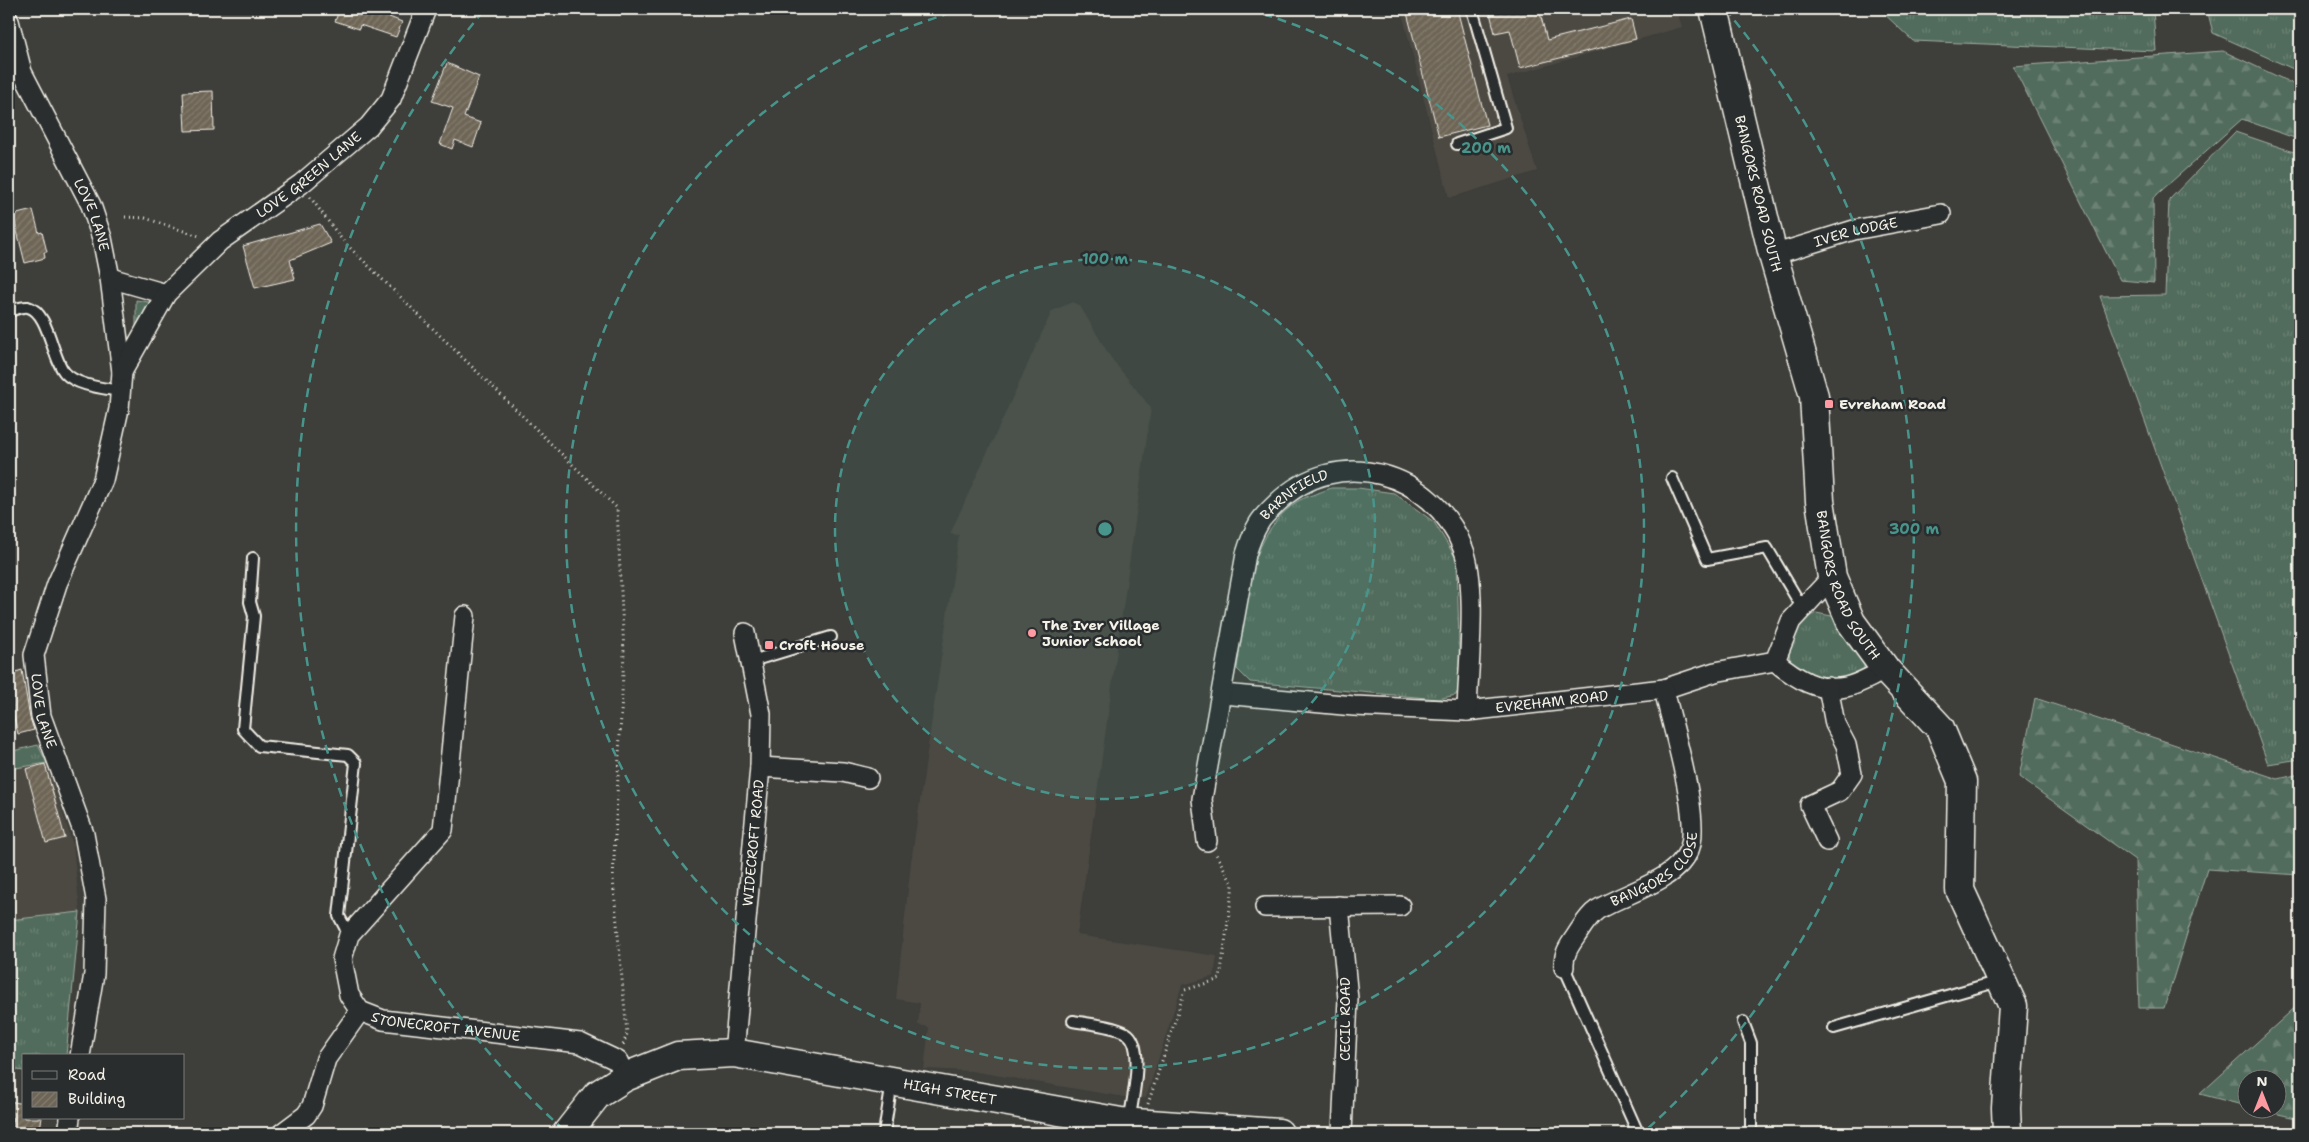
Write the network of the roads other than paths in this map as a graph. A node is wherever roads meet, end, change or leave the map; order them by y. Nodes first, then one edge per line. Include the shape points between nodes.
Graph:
1 (426, 9) edge
2 (1472, 9) edge
3 (1714, 9) edge
4 (9, 21) edge
5 (15, 70) edge
6 (1457, 144) dead end
7 (1941, 214) dead end
8 (220, 241) joint
9 (1773, 255) junction
10 (110, 278) junction
11 (166, 294) junction
12 (9, 311) edge
13 (122, 372) junction
14 (120, 391) junction
15 (1672, 478) dead end
16 (253, 558) dead end
17 (1832, 577) junction
18 (1803, 609) junction
19 (465, 616) dead end
20 (745, 633) dead end
21 (830, 636) dead end
22 (752, 661) junction
23 (1775, 662) junction
24 (1886, 670) junction
25 (1828, 687) junction
26 (1664, 689) junction
27 (1223, 694) junction
28 (1467, 711) junction
29 (760, 767) junction
30 (868, 778) dead end
31 (1207, 841) dead end
32 (1827, 841) dead end
33 (1339, 906) junction
34 (1400, 906) dead end
35 (1265, 907) dead end
36 (349, 935) junction
37 (1564, 967) joint
38 (2001, 981) junction
39 (360, 1011) junction
40 (1073, 1021) dead end
41 (1743, 1022) dead end
42 (1834, 1028) dead end
43 (734, 1053) junction
44 (80, 1054) edge
45 (625, 1077) junction
46 (893, 1080) junction
47 (70, 1120) edge
48 (1123, 1126) edge
49 (68, 1133) edge
50 (281, 1133) edge
51 (567, 1133) edge
52 (884, 1133) edge
53 (1270, 1133) edge
54 (1279, 1133) edge
55 (1342, 1133) edge
56 (1638, 1133) edge
57 (1752, 1133) edge
58 (2007, 1133) edge

1 - 8 street, LOVE GREEN LANE via 391,99 369,126 301,184
2 - 6 lane via 1506,128
3 - 9 street, BANGORS ROAD SOUTH
4 - 5 street, LOVE LANE
5 - 10 street, LOVE LANE via 91,205
7 - 9 street, IVER LODGE via 1854,230
8 - 11 street, LOVE LANE
9 - 17 street, BANGORS ROAD SOUTH via 1814,396 1820,501
10 - 11 street
10 - 13 street, LOVE LANE
11 - 13 street, LOVE LANE
12 - 14 lane via 26,307 35,310 65,373 89,386
13 - 14 street, LOVE LANE
14 - 44 street, LOVE LANE via 103,480 57,584 34,654 41,716 84,834 96,899 94,974
15 - 18 lane via 1707,559 1768,548
16 - 36 lane via 250,602 254,616 243,729 259,746 348,755 356,763 338,916
17 - 18 street
17 - 24 street, BANGORS ROAD SOUTH via 1851,622
18 - 23 street via 1791,621
19 - 36 street, STONECROFT AVENUE via 443,830
20 - 22 street, WIDECROFT ROAD
21 - 22 lane
22 - 29 street, WIDECROFT ROAD via 761,714
23 - 25 street via 1792,676 1818,687
23 - 26 street, EVREHAM ROAD via 1715,672
24 - 25 street via 1846,687
24 - 38 street, BANGORS ROAD SOUTH via 1940,728 1962,782 1960,890
25 - 32 street via 1834,724 1846,745 1852,774 1840,791 1810,805
26 - 28 street, EVREHAM ROAD
26 - 37 street, BANGORS CLOSE via 1686,787 1692,835 1689,850 1680,863 1665,875 1596,910 1569,945 1563,958
27 - 28 street, EVREHAM ROAD via 1354,706
27 - 28 street, BARNFIELD via 1246,554 1260,521 1299,484 1344,471 1376,472 1399,479 1435,504 1464,548 1469,573 1470,611
27 - 31 street, BARNFIELD via 1214,725 1202,800
29 - 30 street via 843,772
29 - 43 street, WIDECROFT ROAD
33 - 34 street
33 - 35 street
33 - 55 street, CECIL ROAD via 1348,999
36 - 39 street, STONECROFT AVENUE via 342,959 349,996
37 - 56 lane
38 - 42 lane
38 - 58 street, BANGORS ROAD SOUTH via 2012,1006
39 - 45 street, STONECROFT AVENUE via 384,1020 580,1042 618,1061
39 - 50 street via 326,1059 312,1106 306,1115
40 - 48 lane via 1115,1029 1132,1038 1136,1046 1136,1077
41 - 57 lane via 1751,1043
43 - 45 street, HIGH STREET via 678,1056
43 - 46 street, HIGH STREET
45 - 51 street, HIGH STREET via 597,1095
46 - 48 street, HIGH STREET
46 - 52 lane
47 - 49 street
48 - 53 street, HIGH STREET
53 - 54 street, HIGH STREET

